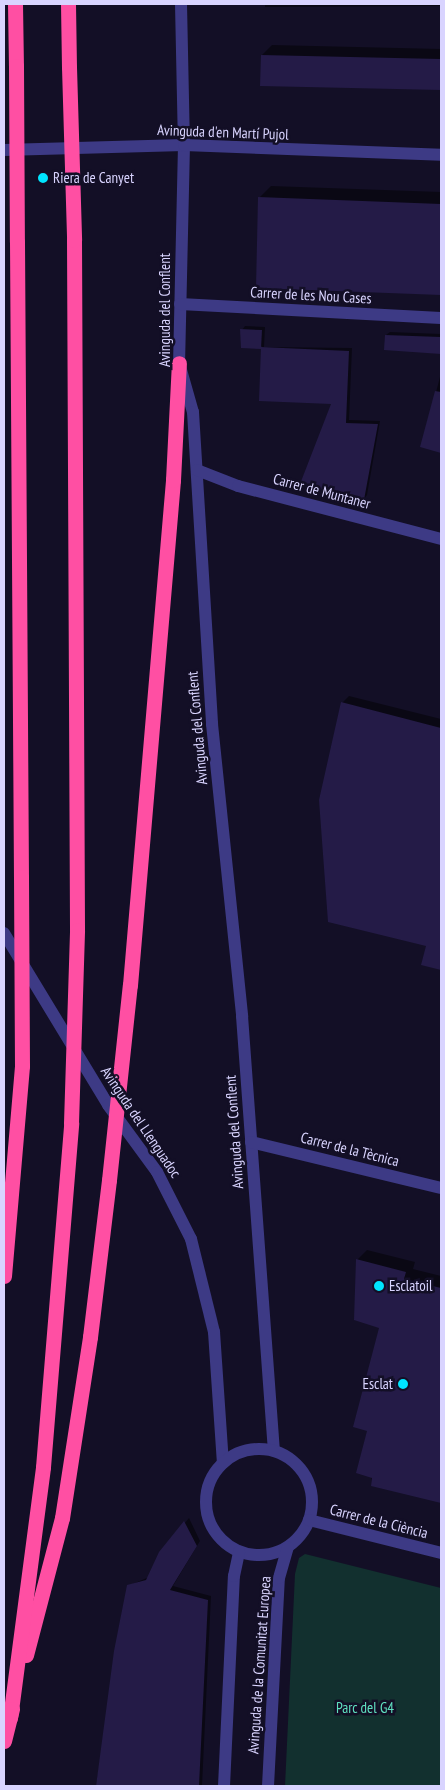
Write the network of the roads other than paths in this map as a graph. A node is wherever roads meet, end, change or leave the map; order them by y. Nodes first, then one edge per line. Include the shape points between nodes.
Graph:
1 (15, 4) edge
2 (68, 4) edge
3 (181, 4) edge
4 (184, 145) junction
5 (4, 150) edge
6 (441, 155) edge
7 (180, 304) junction
8 (441, 318) edge
9 (179, 363) junction
10 (197, 470) junction
11 (441, 539) edge
12 (4, 933) edge
13 (251, 1142) junction
14 (441, 1188) edge
15 (4, 1276) edge
16 (274, 1451) junction
17 (223, 1463) junction
18 (309, 1520) junction
19 (288, 1547) junction
20 (239, 1552) junction
21 (441, 1553) edge
22 (10, 1718) junction
23 (4, 1742) edge
24 (224, 1786) edge
25 (268, 1786) edge

1 - 15 highway, bridge via 22,1066
2 - 22 highway, bridge via 74,240 77,930 71,1122 43,1466
3 - 4 street, Avinguda del Conflent
4 - 5 street, Avinguda d'en Martí Pujol
4 - 6 street, Avinguda d'en Martí Pujol
4 - 7 street, Avinguda del Conflent
7 - 8 street, Carrer de les Nou Cases
7 - 9 street, Avinguda del Conflent
9 - 10 street, Avinguda del Conflent via 193,412
9 - 22 highway, bridge via 173,480 130,985 90,1337 62,1518
10 - 11 street, Carrer de Muntaner via 238,486
10 - 13 street, Avinguda del Conflent via 212,724
12 - 17 street, Avinguda del Llenguadoc via 108,1105 157,1172 192,1239 214,1332
13 - 14 street, Carrer de la Tècnica
13 - 16 street, Avinguda del Conflent
16 - 17 street via 253,1449 236,1454
16 - 18 street via 286,1456 306,1477 312,1499
17 - 20 street via 208,1486 206,1513 220,1540
18 - 19 street via 300,1536
18 - 21 street, Carrer de la Ciència
19 - 20 street via 257,1556
19 - 25 street, Avinguda de la Comunitat Europea via 280,1578
20 - 24 street, Avinguda de la Comunitat Europea via 234,1576
22 - 23 highway

